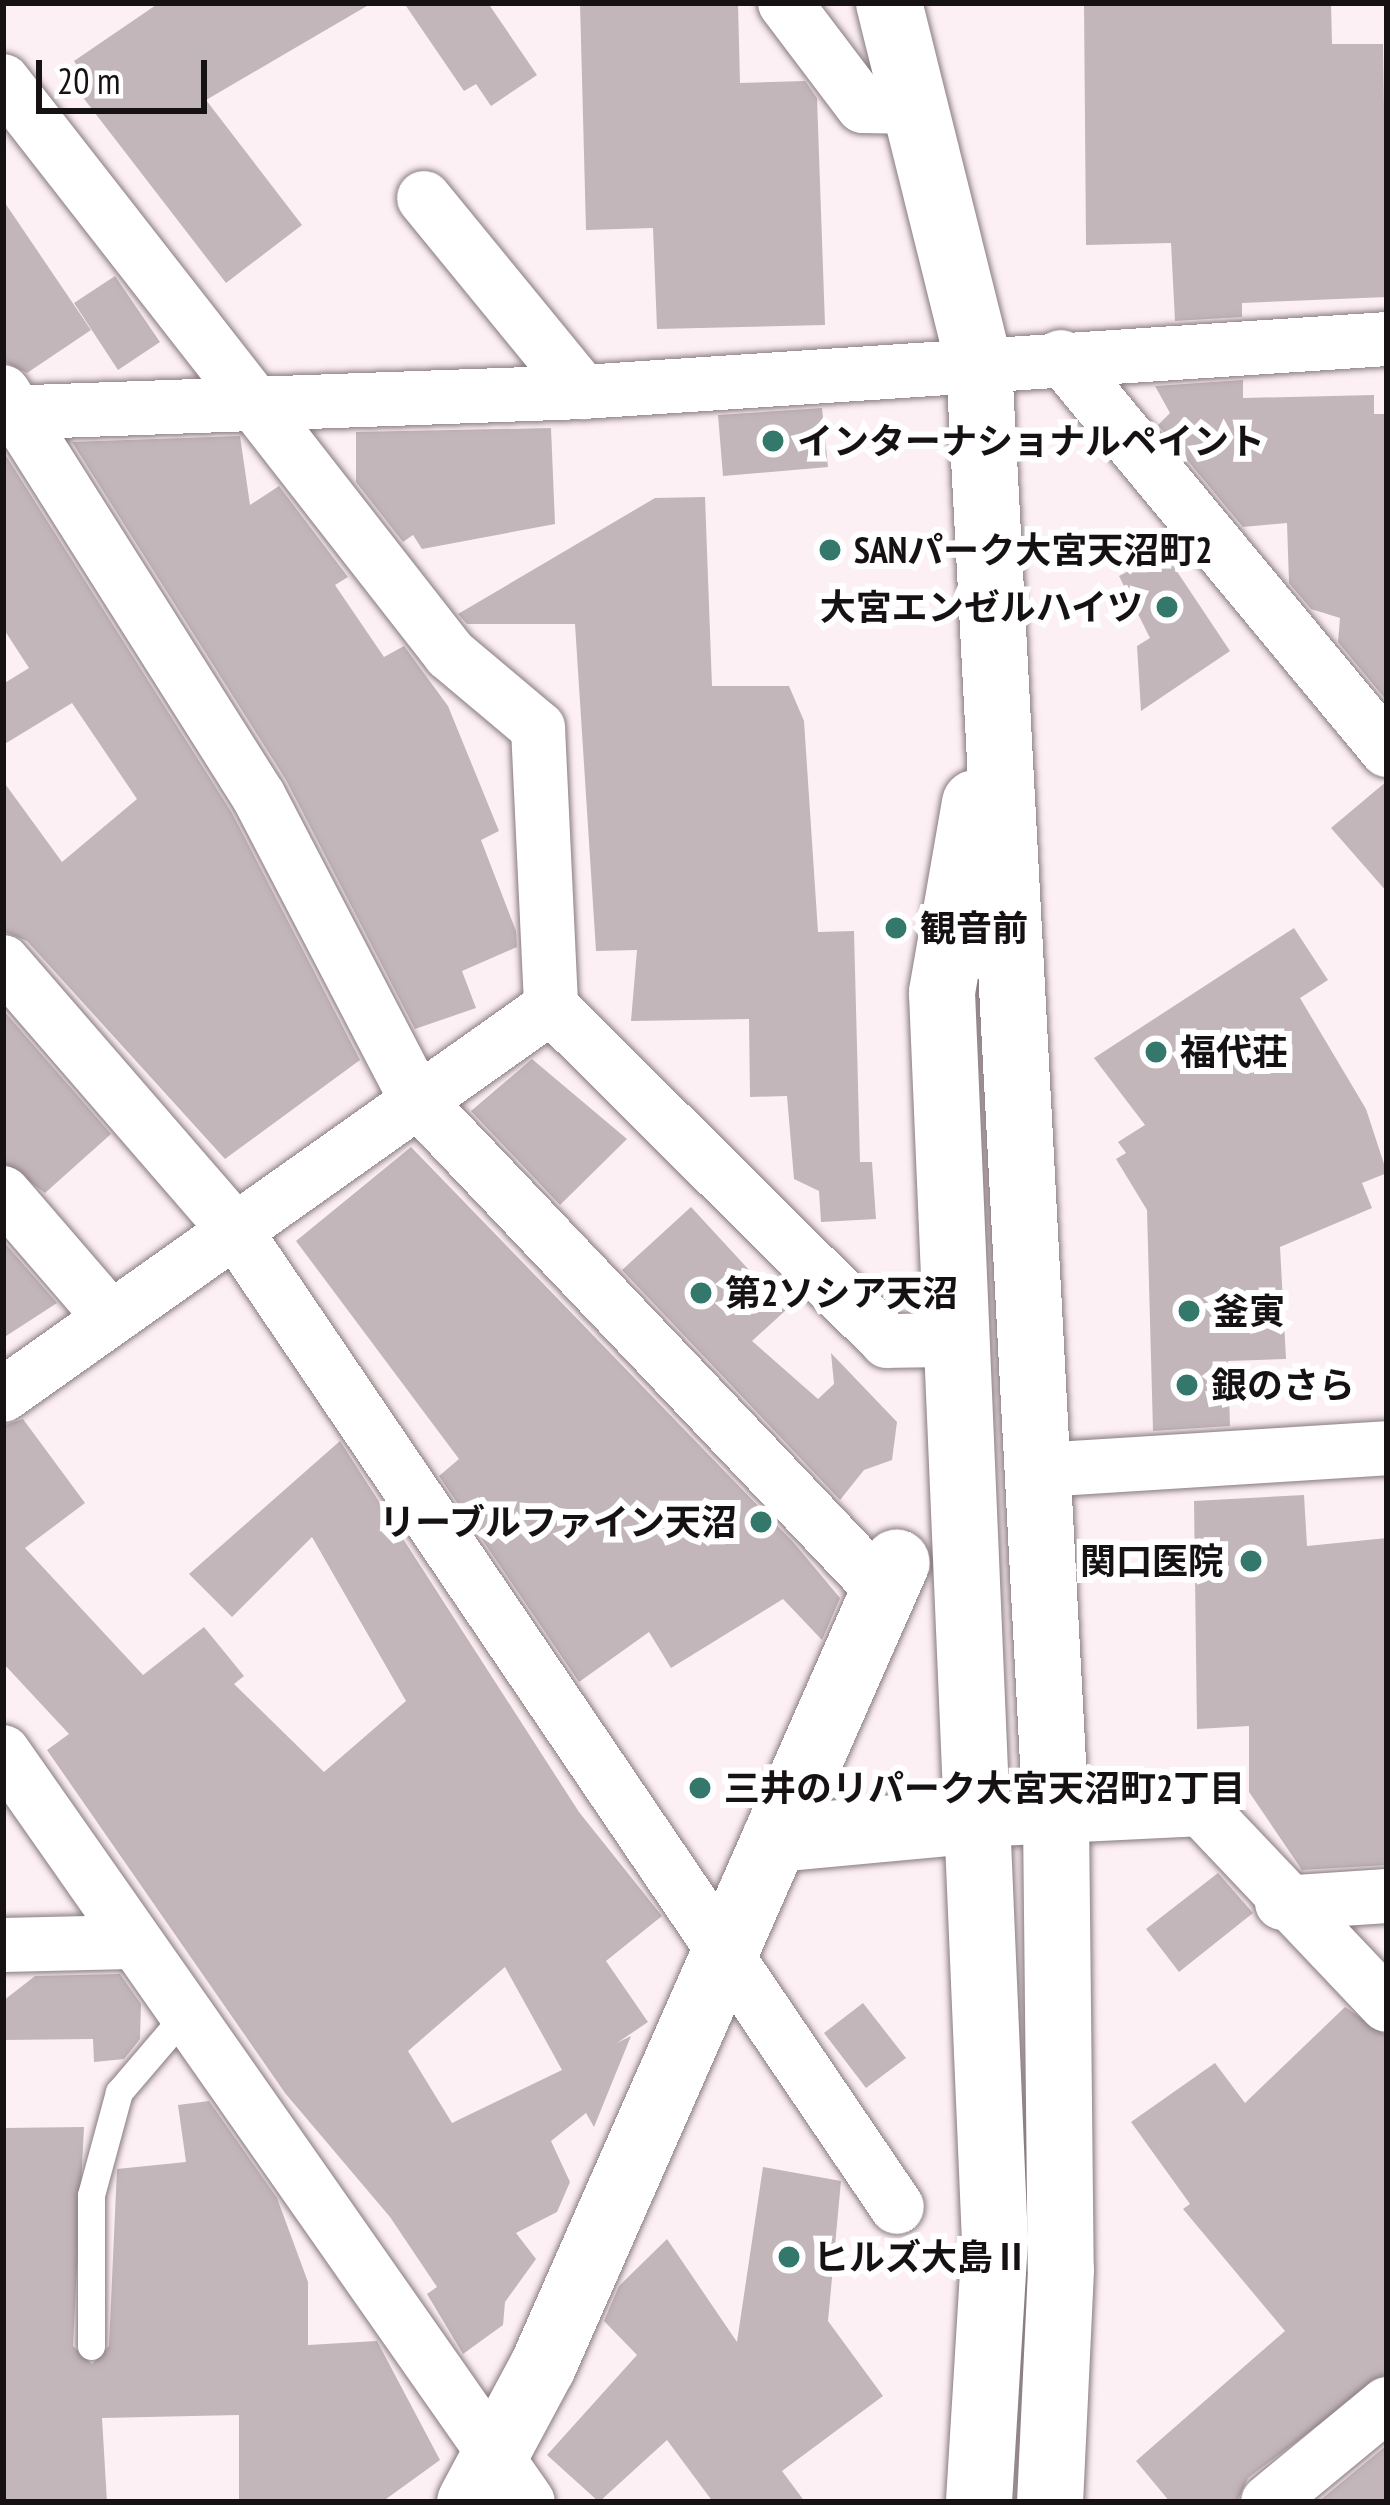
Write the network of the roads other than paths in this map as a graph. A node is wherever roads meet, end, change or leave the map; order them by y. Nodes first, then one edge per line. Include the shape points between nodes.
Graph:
1 (785, 3) edge
2 (889, 3) edge
3 (3, 81) edge
4 (914, 107) junction
5 (424, 198) dead end
6 (1387, 339) edge
7 (1061, 357) junction
8 (979, 364) junction
9 (583, 392) junction
10 (8, 406) edge
11 (262, 409) junction
12 (994, 693) junction
13 (1387, 750) edge
14 (3, 962) edge
15 (550, 1006) junction
16 (416, 1099) junction
17 (3, 1193) edge
18 (232, 1226) junction
19 (110, 1317) junction
20 (959, 1340) junction
21 (3, 1395) edge
22 (1387, 1448) edge
23 (1040, 1470) junction
24 (891, 1577) joint
25 (3, 1752) edge
26 (1056, 1817) junction
27 (978, 1820) junction
28 (775, 1839) junction
29 (1387, 1896) edge
30 (1282, 1903) junction
31 (131, 1942) junction
32 (3, 1945) edge
33 (725, 1951) junction
34 (1387, 2005) edge
35 (183, 2017) junction
36 (897, 2207) dead end
37 (91, 2346) dead end
38 (1387, 2404) edge
39 (499, 2487) edge
40 (979, 2502) edge
41 (1050, 2502) edge
42 (1268, 2502) edge

1 - 4 street via 863,106
2 - 4 street
3 - 11 street
4 - 8 street
5 - 9 street
6 - 7 street
7 - 8 street
7 - 13 street
8 - 9 street
8 - 12 street
9 - 11 street
10 - 11 street
10 - 16 street via 259,797
11 - 15 street via 450,654 538,728
12 - 20 street via 942,993
12 - 23 street
14 - 18 street
15 - 16 street
15 - 20 street via 887,1342
16 - 18 street
16 - 24 street
17 - 19 street
18 - 19 street
18 - 33 street
19 - 21 street
20 - 27 street
22 - 23 street
23 - 26 street
24 - 28 street
25 - 31 street
26 - 27 street
26 - 30 street via 1201,1809
26 - 41 street via 1060,2270
27 - 28 street
27 - 40 street via 995,2240
28 - 33 street
29 - 30 street
30 - 34 street
31 - 32 street
31 - 35 street
33 - 36 street
33 - 39 street
35 - 37 lane via 119,2092 91,2195
35 - 39 street
38 - 42 street

